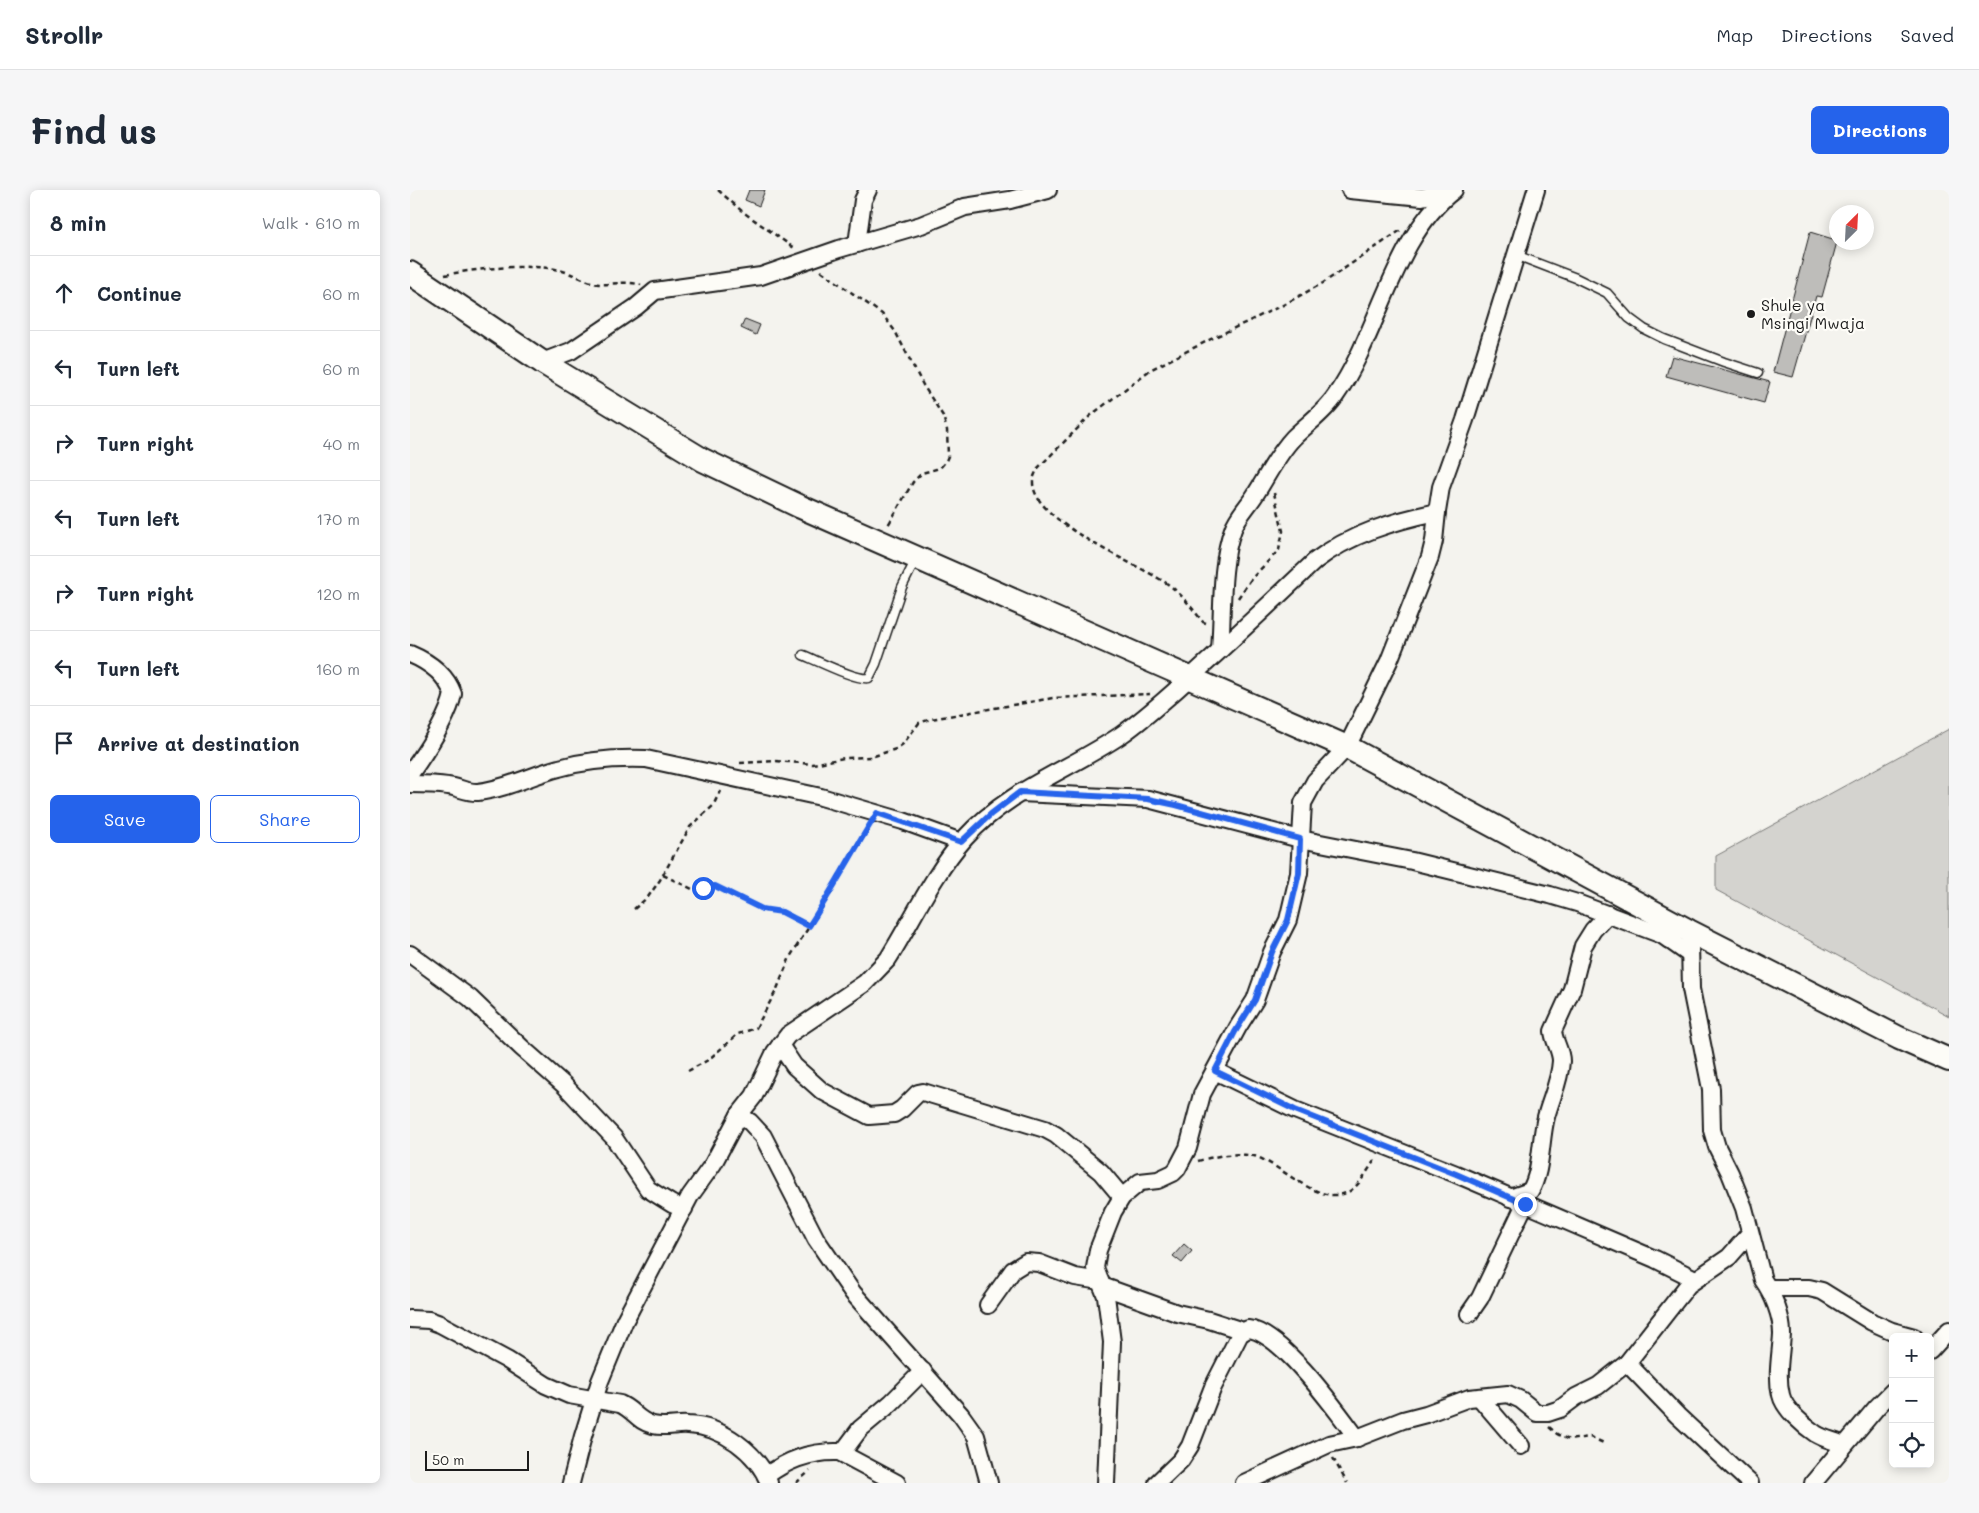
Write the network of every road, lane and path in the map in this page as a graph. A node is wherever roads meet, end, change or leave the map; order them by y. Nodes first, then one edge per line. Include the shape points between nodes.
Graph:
1 (718, 190) edge
2 (868, 190) edge
3 (1048, 190) edge
4 (1350, 190) edge
5 (1453, 190) edge
6 (1536, 190) edge
7 (1404, 228) dead end
8 (857, 244) junction
9 (1516, 255) junction
10 (808, 259) junction
11 (416, 277) edge
12 (652, 292) junction
13 (542, 362) junction
14 (1758, 373) dead end
15 (1270, 470) junction
16 (1437, 512) junction
17 (877, 540) junction
18 (917, 557) junction
19 (1222, 624) junction
20 (1220, 650) junction
21 (410, 654) edge
22 (803, 655) dead end
23 (1182, 685) junction
24 (1347, 747) junction
25 (733, 770) junction
26 (410, 774) edge
27 (410, 784) edge
28 (1020, 792) junction
29 (877, 813) junction
30 (1300, 839) junction
31 (961, 842) junction
32 (663, 875) junction
33 (634, 909) dead end
34 (1608, 914) junction
35 (809, 926) junction
36 (1689, 931) junction
37 (410, 954) edge
38 (1690, 954) junction
39 (780, 1045) junction
40 (1949, 1060) edge
41 (1215, 1071) junction
42 (688, 1072) dead end
43 (739, 1115) junction
44 (1384, 1145) junction
45 (1177, 1169) junction
46 (1122, 1197) junction
47 (1517, 1201) junction
48 (684, 1208) junction
49 (1750, 1233) junction
50 (1695, 1279) junction
51 (1101, 1283) junction
52 (1769, 1288) junction
53 (988, 1305) dead end
54 (1469, 1314) dead end
55 (410, 1319) edge
56 (1949, 1330) edge
57 (1243, 1331) junction
58 (1899, 1333) edge
59 (1934, 1343) edge
60 (1627, 1363) junction
61 (923, 1371) junction
62 (1889, 1396) edge
63 (1480, 1398) junction
64 (594, 1401) junction
65 (1540, 1413) junction
66 (1357, 1438) junction
67 (1329, 1444) junction
68 (1606, 1444) dead end
69 (1844, 1445) junction
70 (1521, 1446) dead end
71 (842, 1453) junction
72 (768, 1480) edge
73 (572, 1483) edge
74 (897, 1483) edge
75 (989, 1483) edge
76 (1106, 1483) edge
77 (1158, 1483) edge
78 (1244, 1483) edge
79 (1347, 1483) edge
80 (1750, 1483) edge
81 (1814, 1483) edge

1 - 10 path
2 - 8 street via 862,200
3 - 8 street via 965,207 921,225
4 - 5 street via 1422,197
5 - 15 street via 1432,211 1411,243 1355,365 1335,397 1292,439
6 - 9 street
7 - 19 path via 1323,283 1150,370 1090,416 1034,475 1032,482 1041,502 1067,526 1111,554 1163,580 1183,596 1202,622
8 - 10 street
9 - 14 lane via 1607,293 1629,318 1664,339
9 - 16 street via 1441,487
10 - 12 street via 761,276
10 - 17 path via 882,314 943,416 947,430 946,461 940,468 922,473 913,482
11 - 12 path via 548,268 598,284 635,283
11 - 13 main road
12 - 13 street via 636,307 571,351
13 - 17 main road via 703,460
15 - 19 street via 1230,536
15 - 19 path via 1283,541 1279,550 1252,578
16 - 20 street via 1374,530 1331,549
16 - 24 street via 1434,541 1424,573 1389,660
17 - 18 main road
18 - 22 lane via 902,587 869,678 849,675
18 - 23 main road
19 - 20 street
20 - 23 street
21 - 26 street via 424,660 446,678 453,694 450,707
23 - 24 main road
23 - 25 path via 1053,698 931,719 919,723 896,749 872,757 813,764 776,761
23 - 28 street via 1122,734
24 - 30 street via 1315,781 1306,796
24 - 36 main road
25 - 27 street via 623,759 580,763 480,792 445,785
25 - 29 street
25 - 32 path via 713,806 690,827
28 - 30 street via 1154,800
28 - 31 street
29 - 31 street
29 - 35 path
30 - 34 street via 1412,860 1550,895
30 - 41 street via 1299,873 1288,920 1272,952 1255,1000
31 - 39 street via 934,879 888,959 865,983 788,1035
32 - 33 path via 648,897
32 - 35 path via 692,889 715,886 762,909 782,912
34 - 38 street via 1662,934
34 - 47 street via 1583,946 1572,989 1553,1031 1561,1057 1557,1085 1546,1116 1537,1177 1530,1191
35 - 42 path via 790,957 756,1028 738,1034 708,1060
36 - 38 street
36 - 40 main road via 1899,1038
37 - 48 street via 470,998 564,1085 614,1138 648,1189
38 - 49 street via 1691,989 1711,1089 1712,1130 1737,1188
39 - 43 street via 754,1096
39 - 46 street via 794,1066 822,1091 869,1116 894,1114 923,1092 1045,1129 1101,1172
41 - 44 street via 1295,1110
41 - 45 street via 1202,1094 1191,1139
43 - 48 street via 713,1164
43 - 61 street via 763,1136 816,1239 853,1293
44 - 45 path via 1354,1188 1339,1194 1307,1188 1254,1156 1223,1155
44 - 47 street
45 - 46 street via 1167,1177 1140,1182
46 - 51 street via 1096,1259 1095,1268
47 - 50 street
47 - 54 street via 1480,1298
48 - 64 street via 625,1320
49 - 50 street via 1729,1257
49 - 52 street via 1763,1280
50 - 60 street
51 - 53 street via 1039,1263 1026,1262 1013,1270
51 - 57 street via 1171,1311
51 - 76 street via 1106,1296 1112,1342
52 - 58 street via 1822,1291 1872,1322
52 - 69 street via 1782,1332 1781,1396 1788,1408 1816,1434
55 - 64 street via 440,1324 507,1360 546,1386
56 - 59 street
57 - 66 street via 1260,1332 1283,1350 1320,1390
57 - 77 street via 1213,1387 1190,1446
60 - 65 street via 1598,1386 1560,1409
60 - 80 street
61 - 71 street via 860,1429
61 - 75 street via 976,1436
62 - 69 street
63 - 65 street via 1513,1395
63 - 66 street via 1469,1398
63 - 70 street
64 - 72 street via 620,1404 641,1421 655,1426 688,1425 716,1432 744,1449 759,1464
64 - 73 street
65 - 68 path via 1550,1428 1565,1439 1590,1437
66 - 67 street
67 - 78 street
67 - 79 path
69 - 81 street
71 - 72 street via 798,1458 781,1465
71 - 74 street

